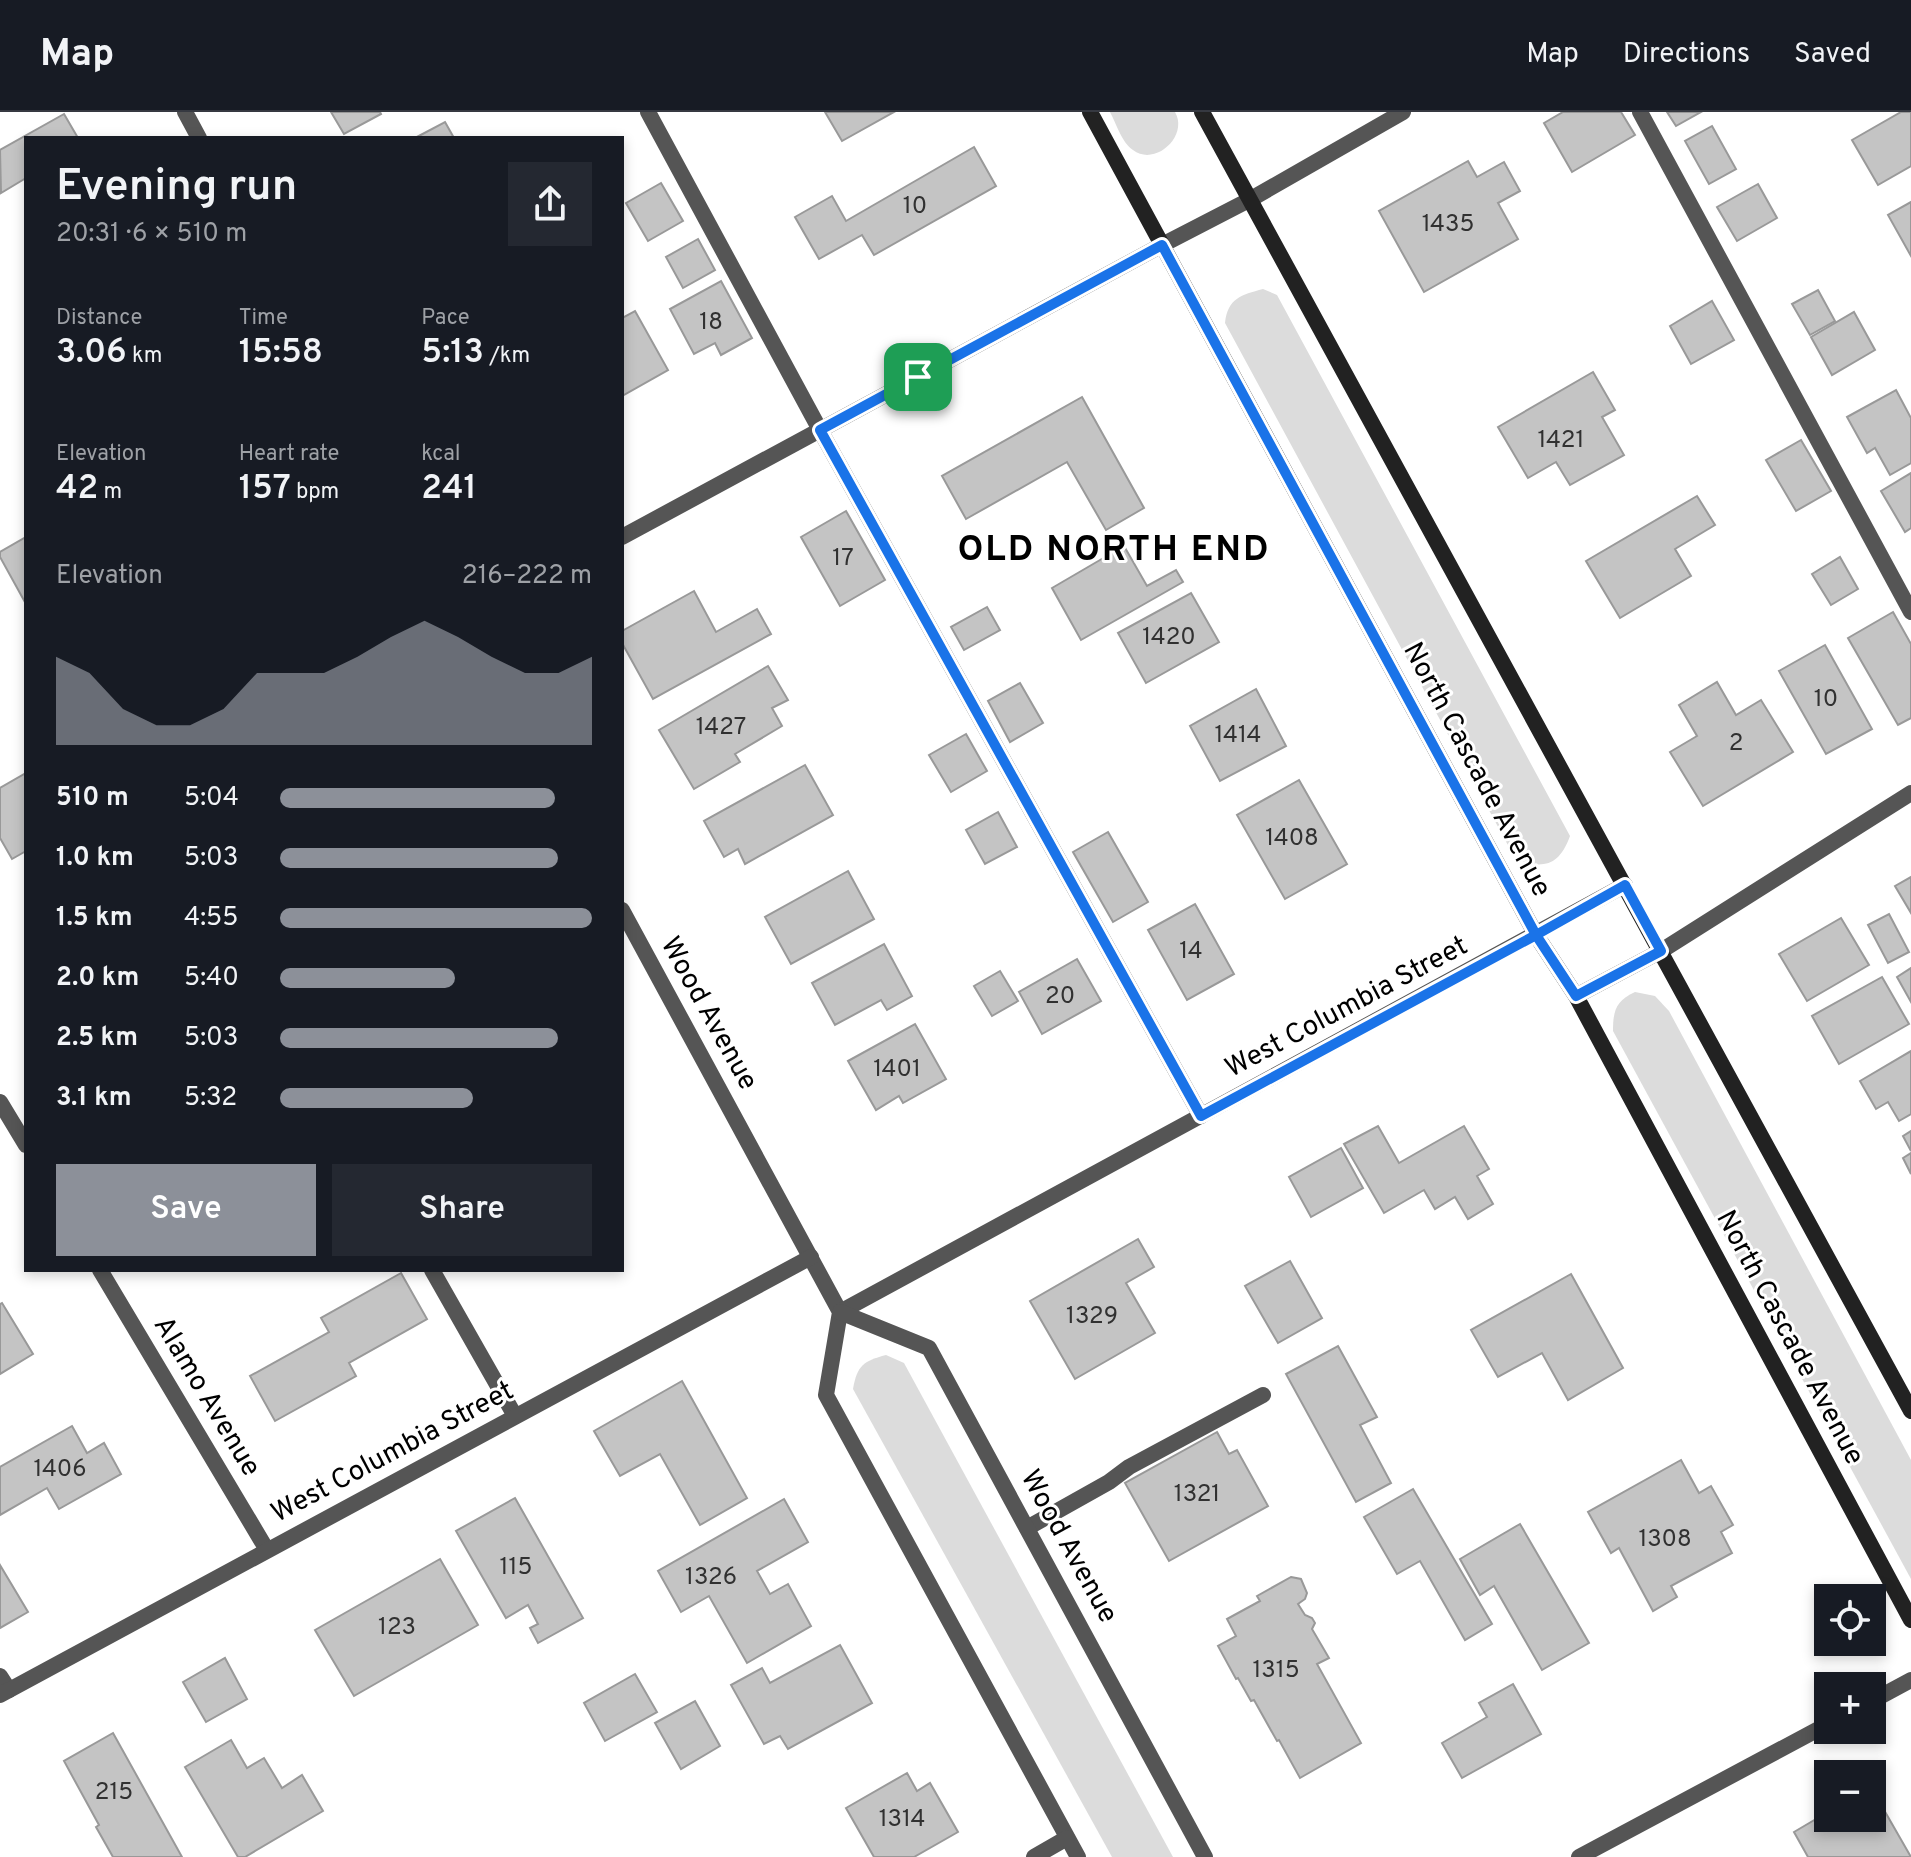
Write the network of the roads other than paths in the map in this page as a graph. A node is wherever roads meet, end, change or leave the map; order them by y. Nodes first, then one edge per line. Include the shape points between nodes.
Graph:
1 (185, 112) edge
2 (648, 112) edge
3 (1090, 112) edge
4 (1202, 112) edge
5 (1403, 112) edge
6 (1640, 112) edge
7 (198, 136) edge
8 (1251, 199) junction
9 (1162, 245) junction
10 (820, 430) junction
11 (624, 536) edge
12 (1911, 612) edge
13 (1911, 793) edge
14 (1625, 885) junction
15 (624, 914) edge
16 (1536, 935) junction
17 (1661, 951) junction
18 (1576, 996) junction
19 (0, 1102) edge
20 (1201, 1116) junction
21 (24, 1142) edge
22 (811, 1257) junction
23 (101, 1272) edge
24 (433, 1272) edge
25 (840, 1312) junction
26 (1263, 1395) dead end
27 (1911, 1411) edge
28 (515, 1416) junction
29 (1027, 1528) junction
30 (267, 1550) junction
31 (1911, 1620) edge
32 (1911, 1680) edge
33 (3, 1687) edge
34 (1886, 1693) edge
35 (1814, 1731) edge
36 (1067, 1838) junction
37 (1034, 1857) edge
38 (1078, 1857) edge
39 (1205, 1857) edge
40 (1579, 1857) edge

1 - 7 street
2 - 10 street
3 - 9 main road, North Cascade Avenue
4 - 8 main road
5 - 8 street
6 - 12 street
8 - 9 street
8 - 14 main road
9 - 10 street
9 - 16 main road, North Cascade Avenue
10 - 11 street
10 - 20 street
13 - 17 street
14 - 16 street, West Columbia Street
14 - 17 main road
15 - 22 street, Wood Avenue
16 - 18 main road, North Cascade Avenue
16 - 20 street, West Columbia Street
17 - 18 street
17 - 27 main road
18 - 31 main road, North Cascade Avenue
19 - 21 street
20 - 25 street, West Columbia Street
22 - 25 street, Wood Avenue
22 - 28 street, West Columbia Street
23 - 30 street, Alamo Avenue
24 - 28 street
25 - 29 street, Wood Avenue via 929,1348
25 - 36 street via 826,1395
26 - 29 street
28 - 30 street, West Columbia Street
29 - 39 street, Wood Avenue
30 - 33 street, West Columbia Street
32 - 34 street
35 - 40 street
36 - 37 street
36 - 38 street

